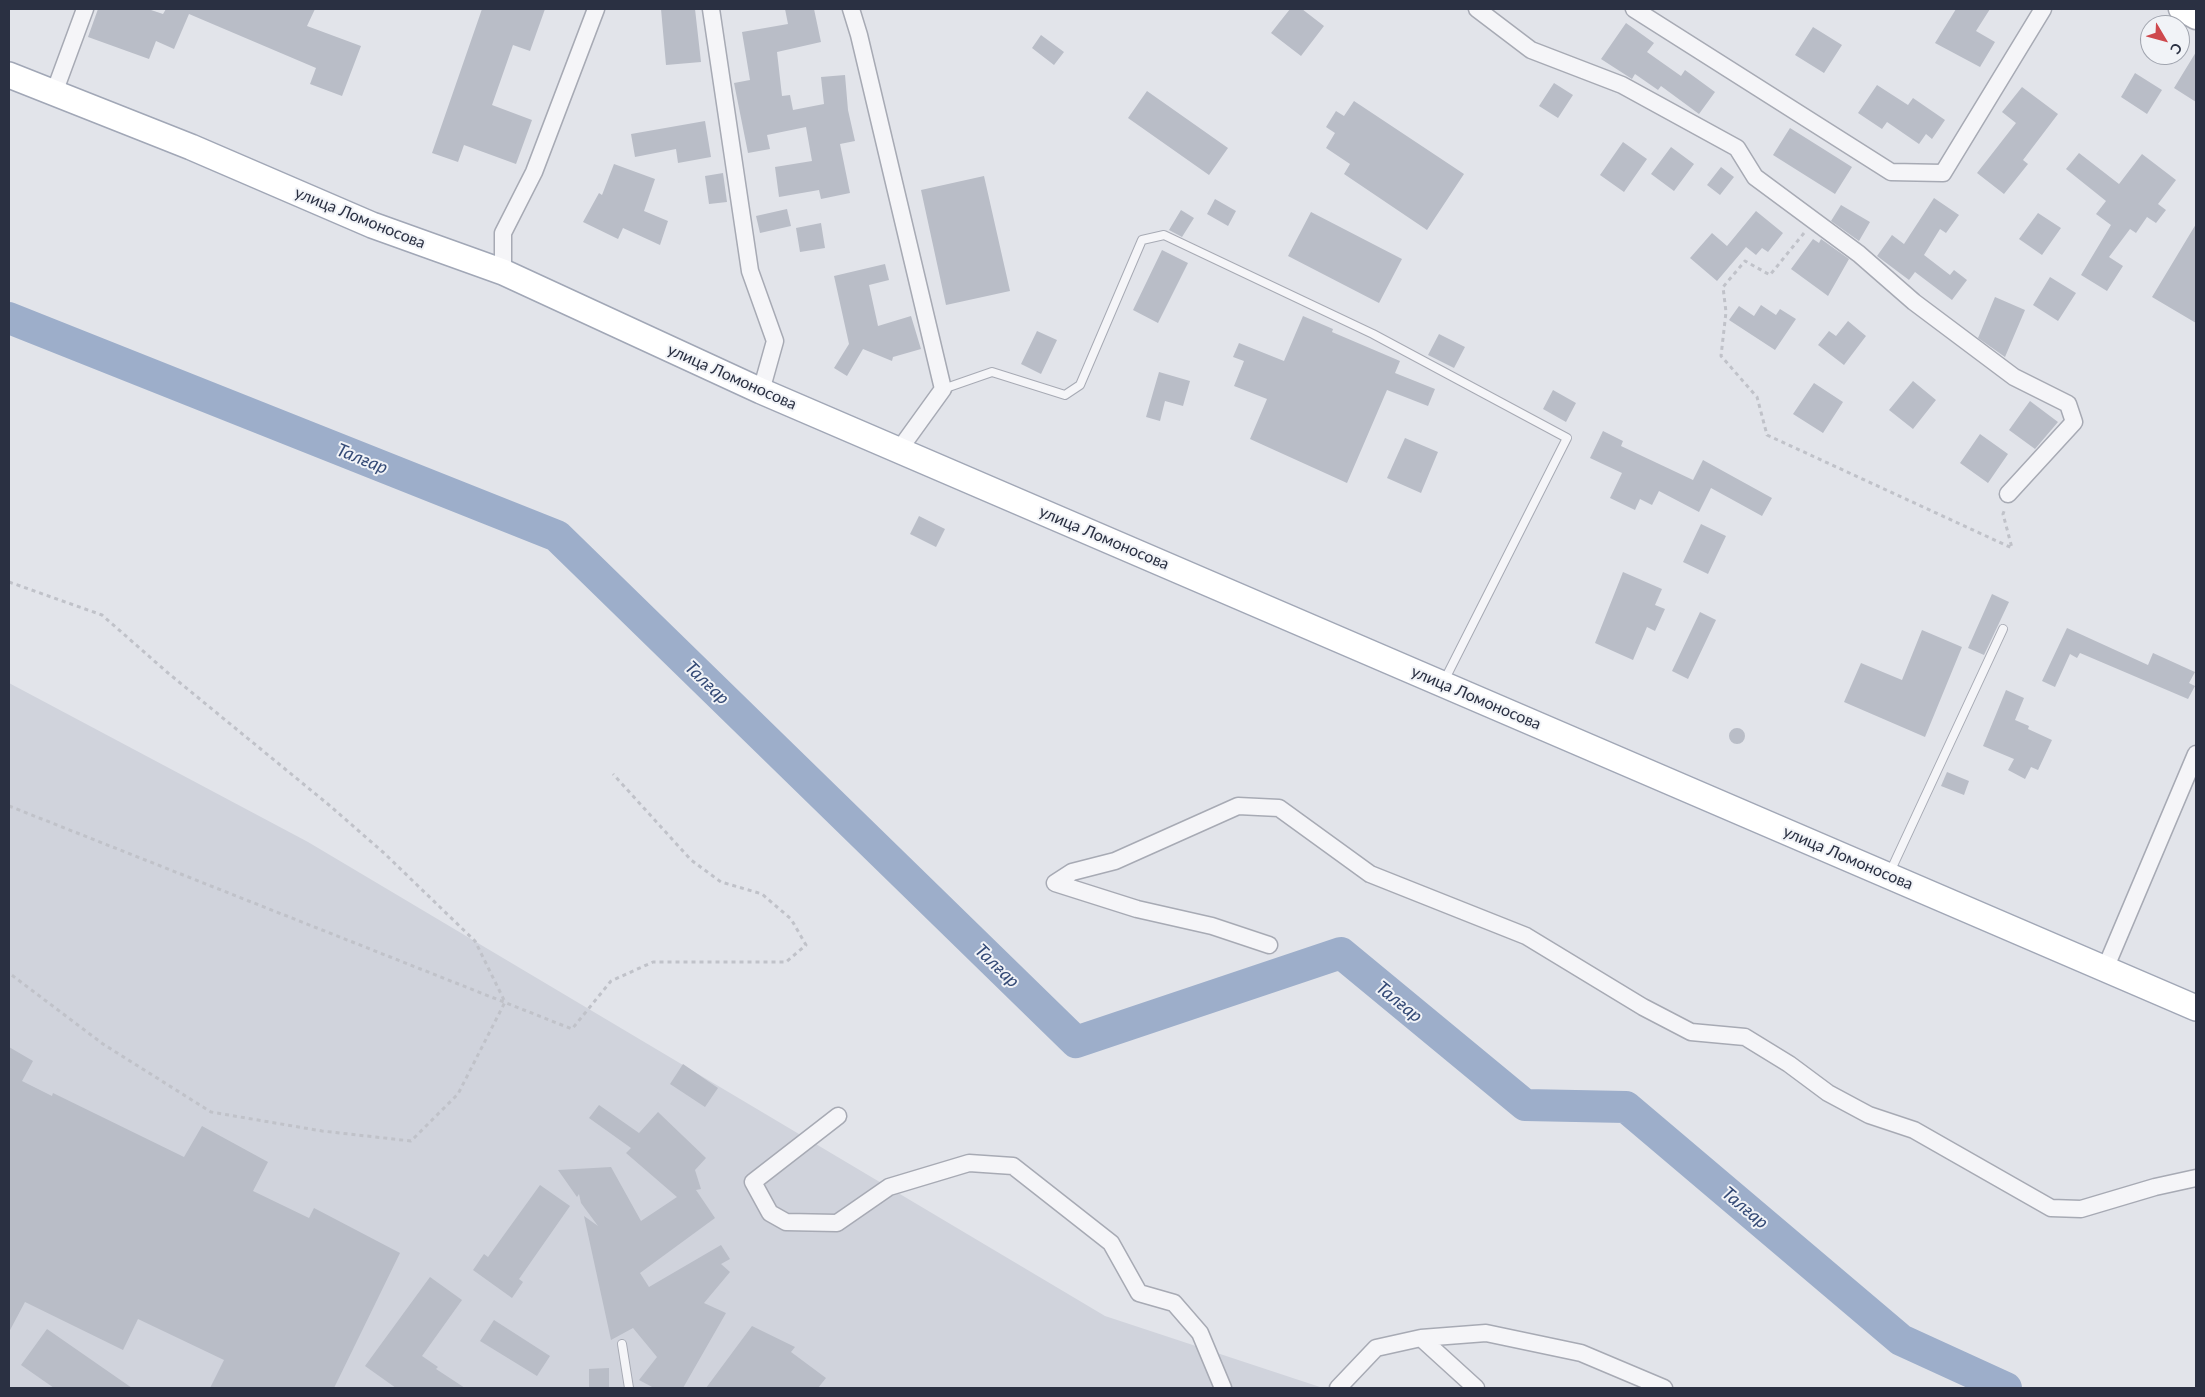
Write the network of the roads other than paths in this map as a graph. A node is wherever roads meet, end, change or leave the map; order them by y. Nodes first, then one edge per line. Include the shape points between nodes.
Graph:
1 (84, 9) edge
2 (596, 9) edge
3 (711, 9) edge
4 (851, 9) edge
5 (1477, 9) edge
6 (1634, 9) edge
7 (2043, 9) edge
8 (2180, 9) edge
9 (2196, 18) edge
10 (9, 75) edge
11 (54, 93) junction
12 (502, 272) junction
13 (943, 389) junction
14 (761, 391) junction
15 (899, 450) junction
16 (2008, 494) road end
17 (2003, 629) dead end
18 (1442, 684) junction
19 (2196, 754) edge
20 (1888, 876) junction
21 (1269, 945) dead end
22 (2105, 969) junction
23 (2196, 1008) edge
24 (838, 1116) dead end
25 (2196, 1178) edge
26 (1422, 1338) junction
27 (622, 1344) dead end
28 (629, 1388) edge
29 (1223, 1388) edge
30 (1338, 1388) edge
31 (1476, 1388) edge
32 (1664, 1388) edge

1 - 11 street
2 - 12 street via 534,172 503,233
3 - 14 street via 750,271 776,341
4 - 13 street
5 - 16 street via 1531,50 1622,85 1737,148 1755,177 1859,254 1914,302 2014,377 2068,404 2074,422
6 - 7 street via 1891,172 1944,173
8 - 9 street
10 - 11 main road, улица Ломоносова
11 - 12 main road, улица Ломоносова via 191,147 372,225
12 - 14 main road, улица Ломоносова
13 - 15 street
13 - 18 lane via 992,372 1065,395 1080,385 1142,240 1164,236 1373,334 1567,438
14 - 15 main road, улица Ломоносова
15 - 18 main road, улица Ломоносова
17 - 20 lane
18 - 20 main road, улица Ломоносова
19 - 22 street
20 - 22 main road, улица Ломоносова
21 - 25 street via 1055,883 1072,872 1115,861 1238,806 1279,808 1370,874 1526,936 1643,1007 1692,1032 1745,1037 1828,1093 1869,1115 1914,1130 2051,1208 2081,1209
22 - 23 main road, улица Ломоносова
24 - 29 street via 753,1182 770,1213 786,1222 837,1223 889,1187 969,1163 1013,1166 1110,1243 1139,1292 1174,1303 1200,1333
26 - 30 street via 1376,1348
26 - 31 street
26 - 32 street via 1486,1333 1581,1353
27 - 28 lane

